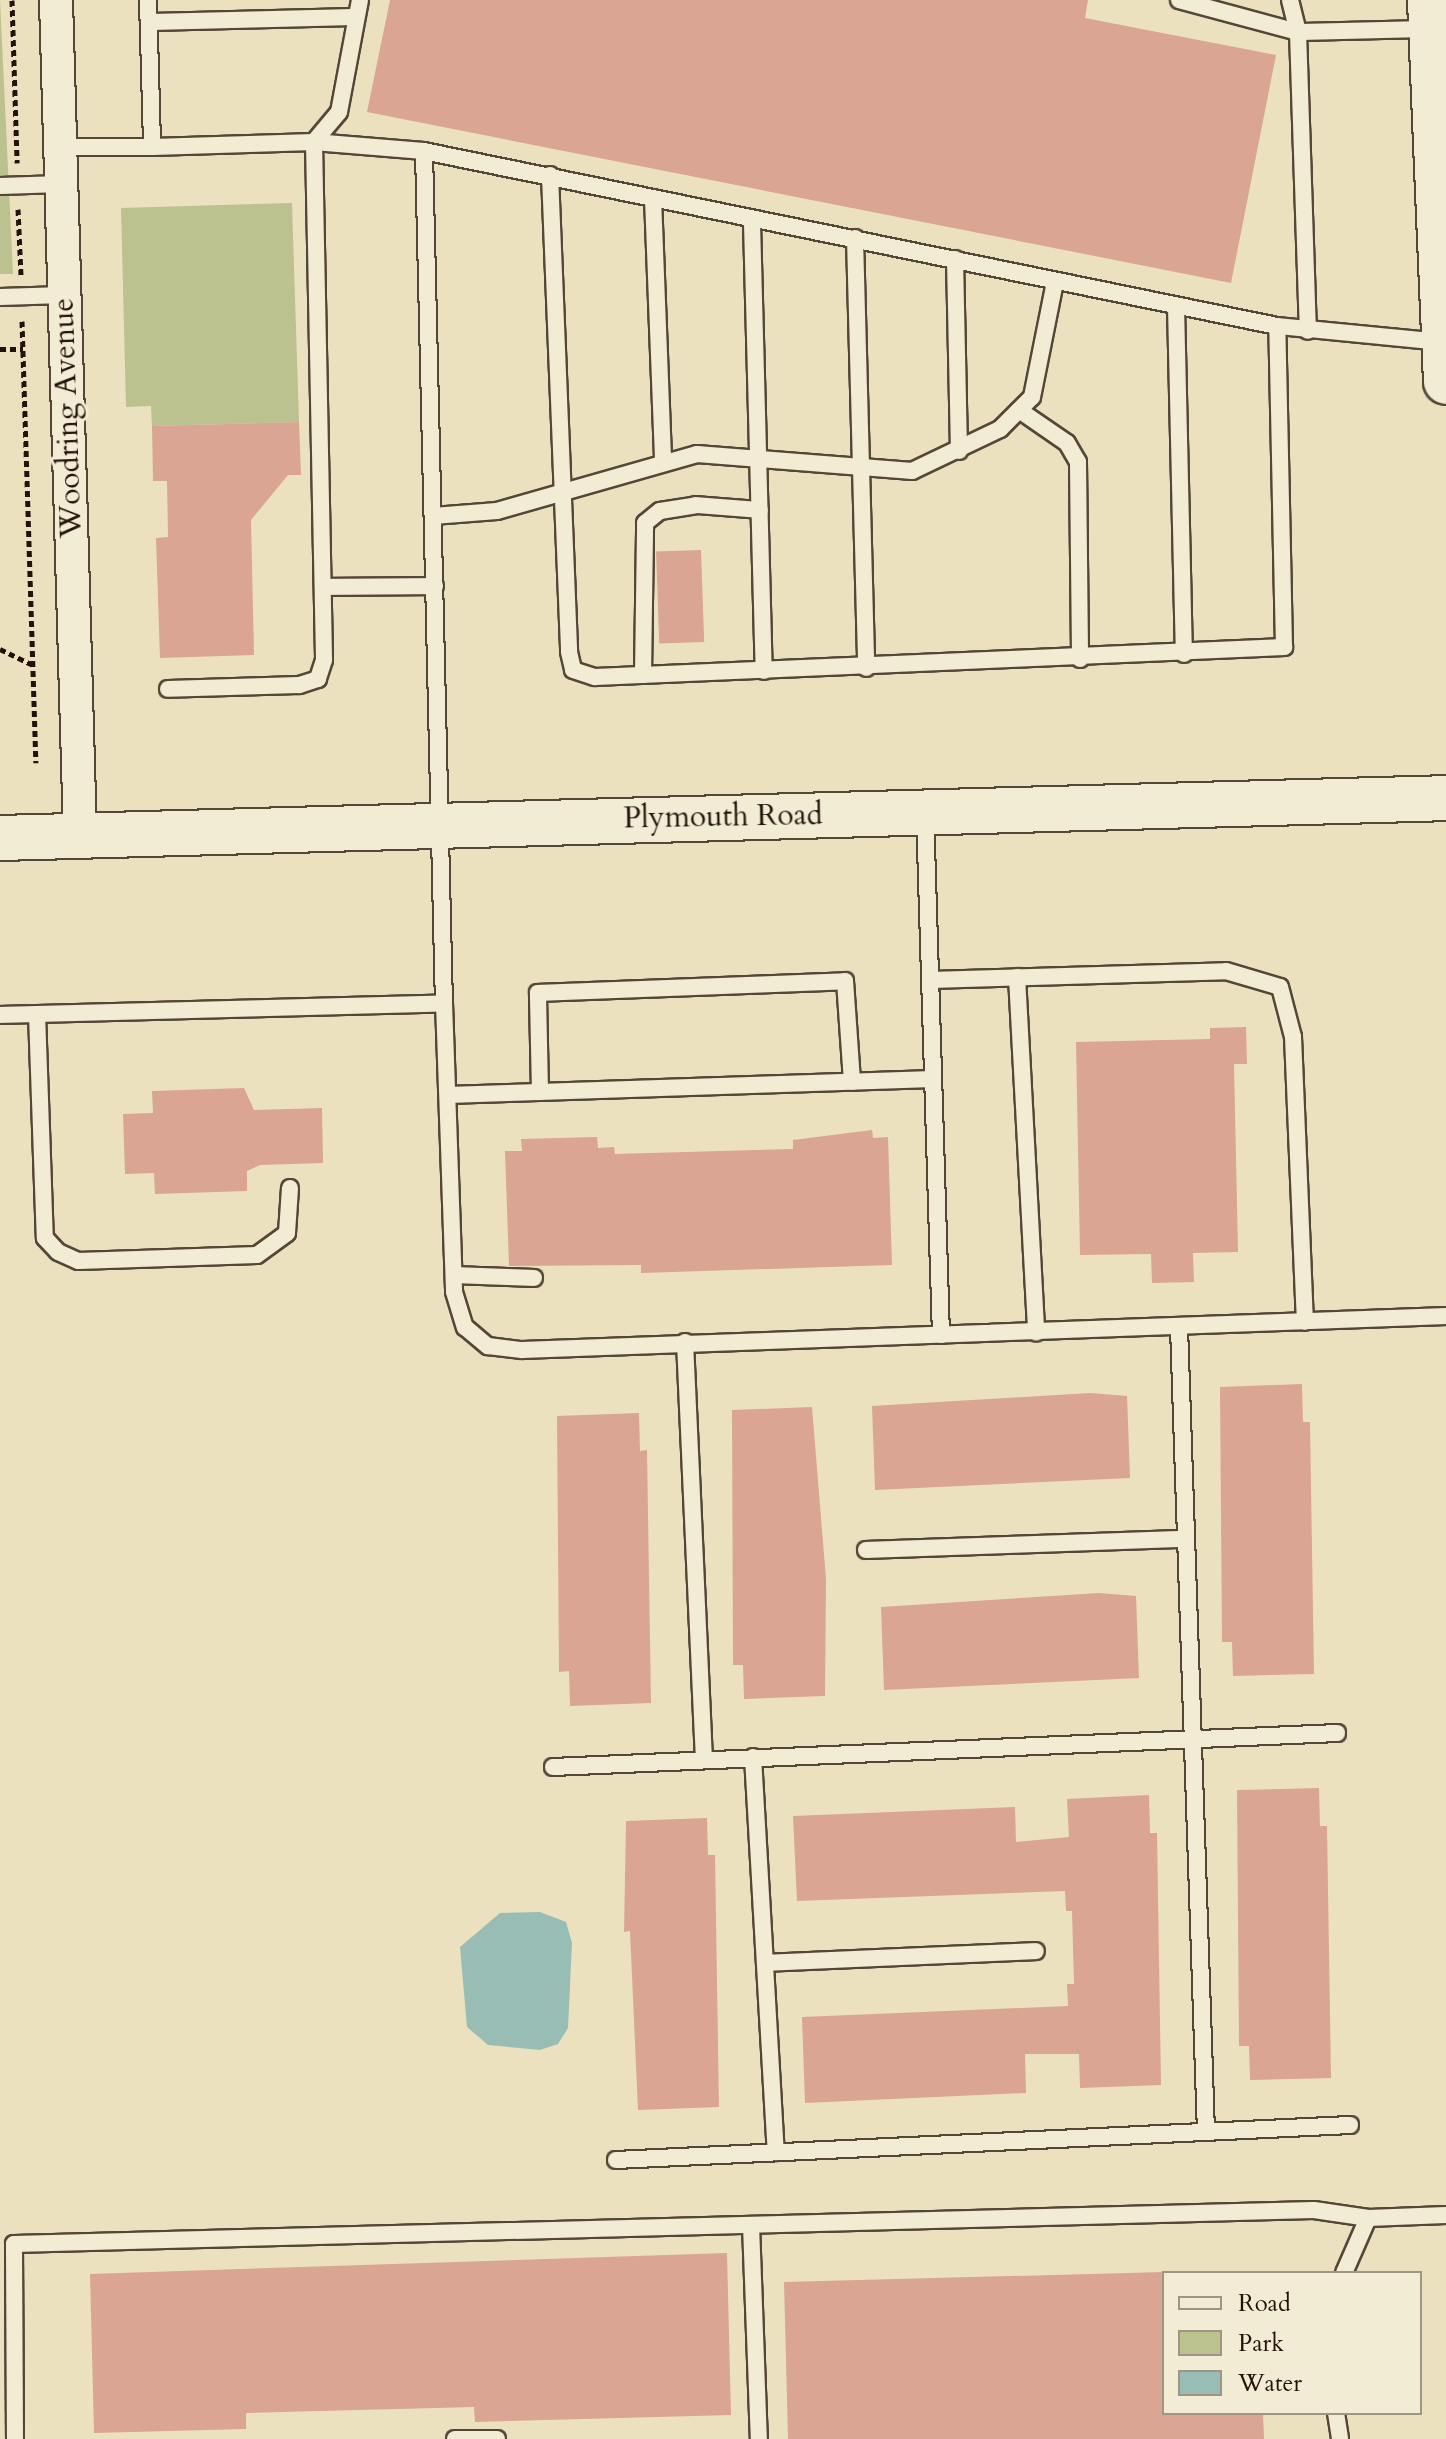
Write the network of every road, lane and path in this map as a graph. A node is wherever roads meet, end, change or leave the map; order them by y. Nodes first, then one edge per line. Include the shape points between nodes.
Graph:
1 (12, 0) edge
2 (56, 0) edge
3 (148, 0) edge
4 (360, 0) edge
5 (1179, 0) edge
6 (1290, 0) edge
7 (356, 17) junction
8 (149, 22) junction
9 (1298, 32) junction
10 (1435, 37) edge
11 (314, 142) junction
12 (60, 147) junction
13 (152, 147) junction
14 (424, 151) junction
15 (550, 175) junction
16 (61, 184) junction
17 (18, 185) junction
18 (0, 186) edge
19 (653, 198) junction
20 (752, 223) junction
21 (855, 238) junction
22 (955, 259) junction
23 (1055, 282) junction
24 (64, 295) junction
25 (21, 296) junction
26 (0, 297) edge
27 (1176, 306) junction
28 (1277, 326) junction
29 (1308, 331) junction
30 (0, 349) edge
31 (23, 349) junction
32 (1445, 355) edge
33 (1019, 410) junction
34 (959, 451) junction
35 (759, 458) junction
36 (663, 462) junction
37 (861, 472) junction
38 (562, 495) junction
39 (760, 510) junction
40 (433, 516) junction
41 (435, 586) junction
42 (323, 587) junction
43 (1184, 654) junction
44 (1080, 659) junction
45 (866, 668) junction
46 (764, 671) junction
47 (643, 675) junction
48 (168, 689) dead end
49 (36, 763) dead end
50 (1446, 798) edge
51 (925, 812) junction
52 (441, 823) junction
53 (80, 835) junction
54 (0, 838) edge
55 (1017, 977) junction
56 (930, 980) junction
57 (444, 1003) junction
58 (37, 1014) junction
59 (0, 1015) edge
60 (933, 1079) junction
61 (852, 1082) junction
62 (540, 1092) junction
63 (448, 1095) junction
64 (290, 1188) dead end
65 (454, 1275) junction
66 (534, 1278) dead end
67 (1446, 1316) edge
68 (1305, 1322) junction
69 (1179, 1327) junction
70 (1036, 1332) junction
71 (941, 1335) junction
72 (685, 1342) junction
73 (1185, 1539) junction
74 (866, 1550) dead end
75 (1337, 1733) dead end
76 (1191, 1736) junction
77 (753, 1757) junction
78 (704, 1760) junction
79 (553, 1767) dead end
80 (1036, 1951) dead end
81 (765, 1963) junction
82 (1350, 2125) dead end
83 (1206, 2132) junction
84 (776, 2152) junction
85 (616, 2160) dead end
86 (1446, 2215) edge
87 (1368, 2218) junction
88 (751, 2225) junction
89 (1345, 2271) edge
90 (1336, 2415) edge
91 (15, 2439) edge
92 (455, 2439) edge
93 (497, 2439) edge
94 (759, 2439) edge
95 (1340, 2439) edge

1 - 17 path
2 - 12 street, Woodring Avenue
3 - 8 lane
4 - 7 lane
5 - 9 lane
6 - 9 lane
7 - 8 lane
7 - 11 lane via 339,112
8 - 13 lane
9 - 10 lane
9 - 29 lane
10 - 32 main road
11 - 13 lane
11 - 14 lane
11 - 42 lane
12 - 13 lane
12 - 16 street, Woodring Avenue
14 - 15 lane
14 - 40 lane
15 - 19 lane
15 - 38 lane
16 - 17 lane
16 - 24 street, Woodring Avenue
17 - 18 lane
17 - 25 path
19 - 20 lane
19 - 36 lane
20 - 21 lane
20 - 35 lane
21 - 22 lane
21 - 37 lane
22 - 23 lane
22 - 34 lane
23 - 27 lane
23 - 33 lane via 1049,341 1032,397
24 - 25 lane
24 - 53 street, Woodring Avenue
25 - 26 lane
25 - 31 path
27 - 28 lane
27 - 43 lane
28 - 29 lane
28 - 43 lane via 1284,647
29 - 32 lane
30 - 31 path
31 - 49 path
33 - 34 lane
33 - 44 lane via 1067,443 1078,462
34 - 37 lane via 912,471
35 - 36 lane via 727,453
35 - 37 lane
35 - 39 lane
36 - 38 lane
37 - 45 lane
38 - 40 lane via 497,511
38 - 47 lane via 573,670
39 - 46 lane
39 - 47 lane via 696,505 660,511 645,523
40 - 41 lane
41 - 42 lane
41 - 52 lane
42 - 48 lane via 318,679
43 - 44 lane
44 - 45 lane
45 - 46 lane
46 - 47 lane
50 - 51 main road, Plymouth Road
51 - 52 main road, Plymouth Road
51 - 56 lane
52 - 53 main road, Plymouth Road
52 - 57 lane
53 - 54 main road, Plymouth Road
55 - 56 lane
55 - 68 lane via 1226,971 1280,987 1293,1037
55 - 70 lane
56 - 60 lane
57 - 58 lane
57 - 63 lane
58 - 59 lane
58 - 64 lane via 45,1238 58,1252 78,1261 257,1255 287,1233
60 - 61 lane
60 - 71 lane
61 - 62 lane
61 - 62 lane via 845,981 538,993
62 - 63 lane
63 - 65 lane
65 - 66 lane
65 - 72 lane via 465,1327 488,1346
67 - 68 lane
68 - 69 lane
69 - 70 lane
69 - 73 lane
70 - 71 lane
71 - 72 lane
72 - 78 lane
73 - 74 lane
73 - 76 lane
75 - 76 lane
76 - 77 lane
76 - 83 lane
77 - 78 lane
77 - 81 lane
78 - 79 lane
80 - 81 lane
81 - 84 lane
82 - 83 lane
83 - 84 lane
84 - 85 lane
86 - 87 lane
87 - 88 lane via 1314,2210
87 - 89 lane
88 - 91 lane via 14,2244
88 - 94 lane
90 - 95 lane
92 - 93 lane

